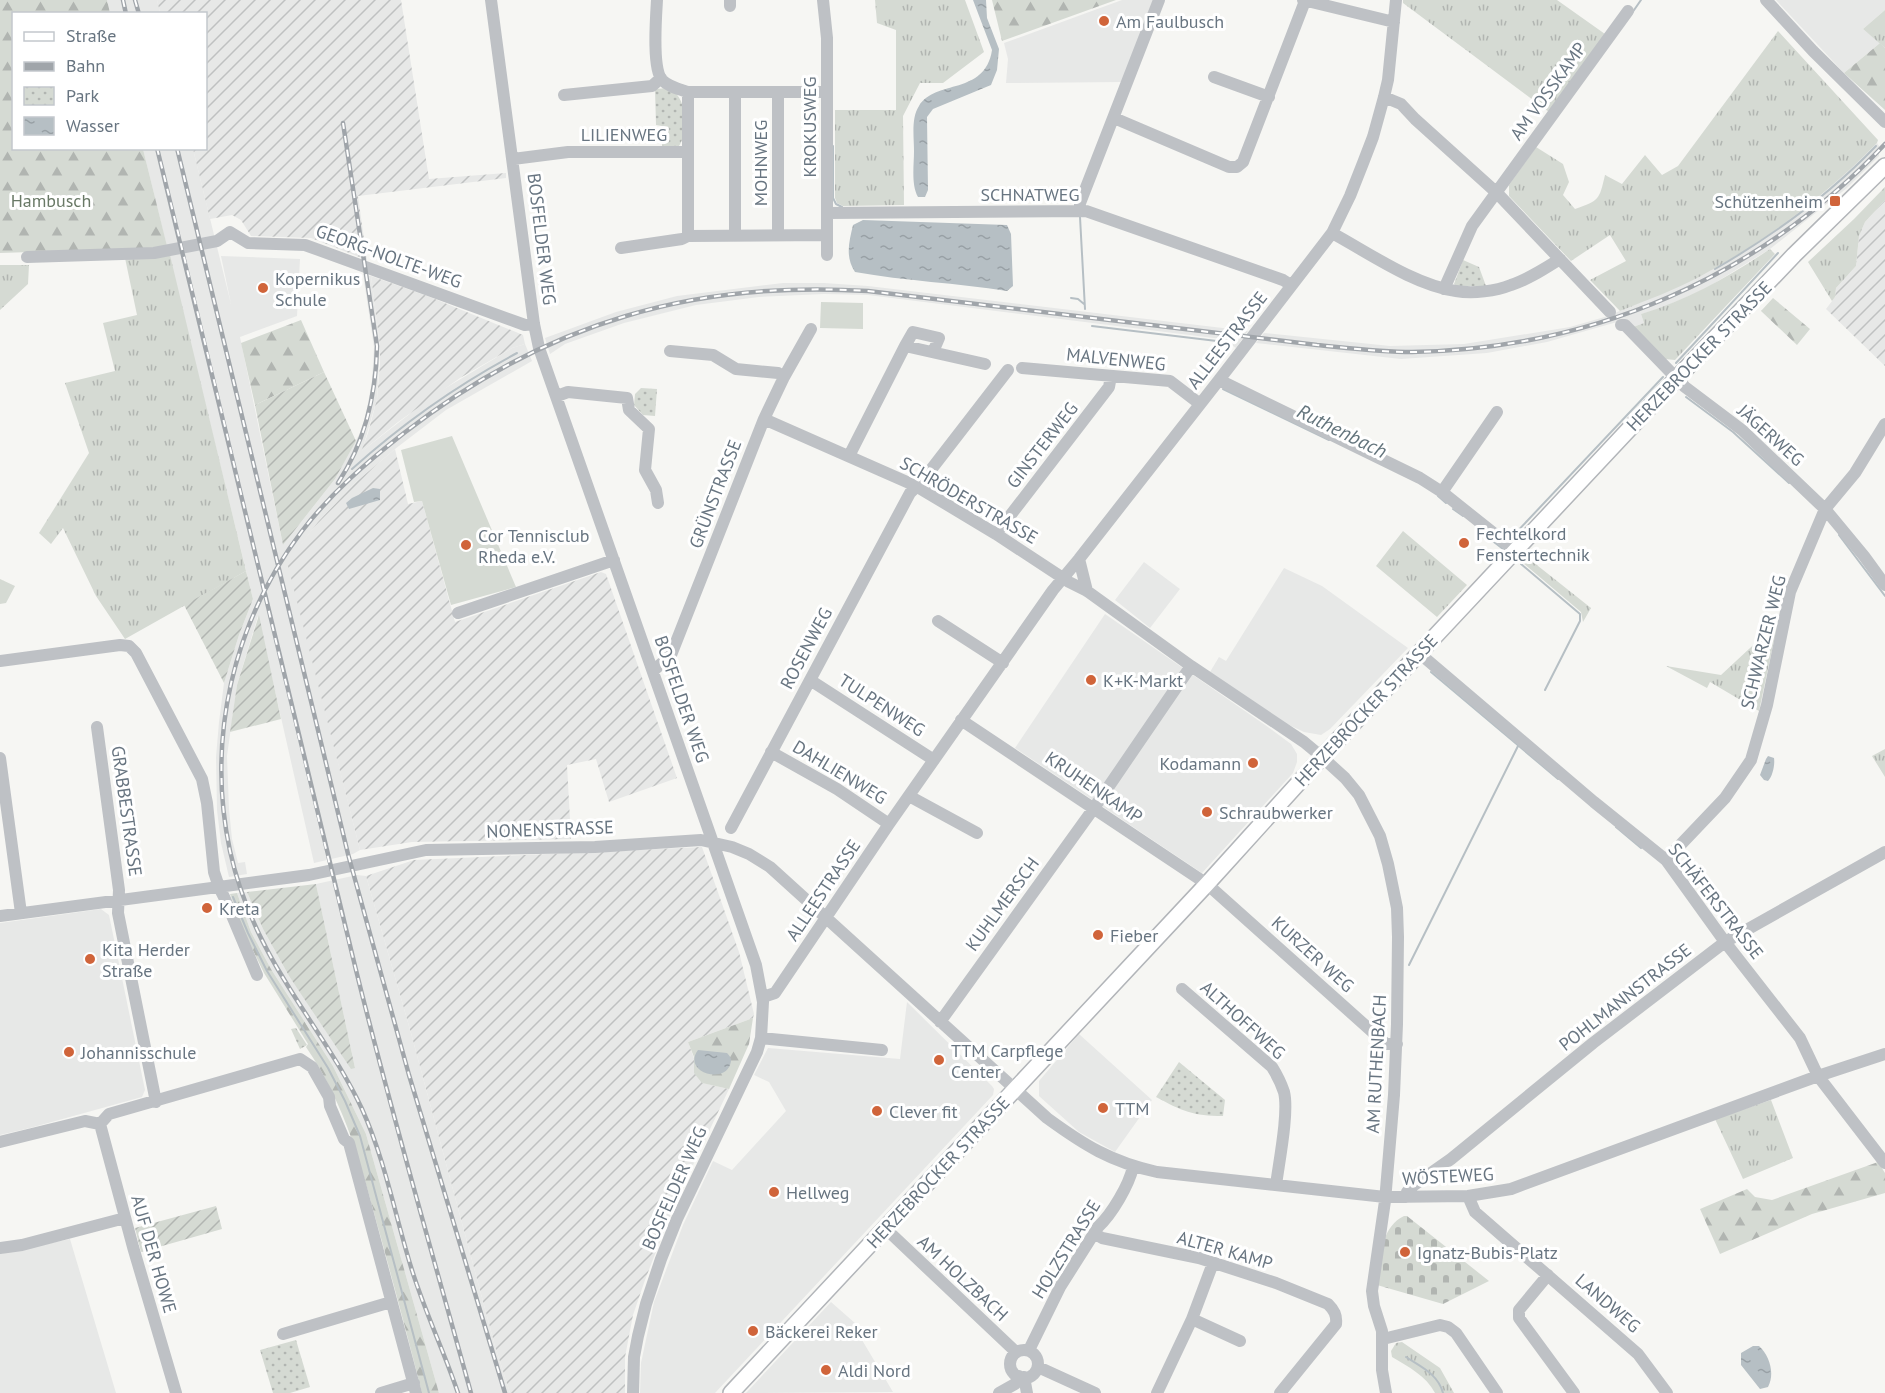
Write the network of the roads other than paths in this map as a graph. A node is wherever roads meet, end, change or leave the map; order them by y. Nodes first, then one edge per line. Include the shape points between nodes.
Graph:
1 (491, 0) edge
2 (657, 0) edge
3 (823, 0) edge
4 (1159, 0) edge
5 (1304, 0) edge
6 (1396, 0) edge
7 (1766, 0) edge
8 (1628, 11) dead end
9 (1394, 22) junction
10 (1214, 77) dead end
11 (661, 78) junction
12 (687, 92) junction
13 (735, 92) junction
14 (778, 92) junction
15 (827, 92) junction
16 (564, 95) dead end
17 (1269, 97) junction
18 (1384, 97) junction
19 (1114, 117) junction
20 (1885, 122) edge
21 (688, 152) junction
22 (513, 159) junction
23 (1885, 166) edge
24 (1497, 193) junction
25 (1080, 211) junction
26 (827, 213) junction
27 (1332, 233) junction
28 (778, 234) junction
29 (735, 235) junction
30 (827, 235) junction
31 (688, 236) junction
32 (621, 248) dead end
33 (827, 255) dead end
34 (27, 257) dead end
35 (1560, 259) junction
36 (1291, 285) junction
37 (1444, 289) junction
38 (1610, 312) dead end
39 (534, 324) junction
40 (1621, 324) dead end
41 (811, 329) dead end
42 (670, 351) dead end
43 (985, 364) dead end
44 (1022, 368) dead end
45 (1008, 370) dead end
46 (784, 376) junction
47 (1111, 376) junction
48 (1677, 378) junction
49 (1219, 380) junction
50 (557, 396) junction
51 (1200, 404) junction
52 (1497, 412) dead end
53 (764, 419) junction
54 (1885, 424) edge
55 (849, 456) junction
56 (916, 486) junction
57 (1442, 492) junction
58 (658, 503) dead end
59 (1825, 509) junction
60 (996, 534) junction
61 (1516, 551) junction
62 (1080, 559) junction
63 (614, 560) junction
64 (1063, 578) junction
65 (1885, 585) edge
66 (1087, 591) junction
67 (458, 613) dead end
68 (938, 621) dead end
69 (1419, 653) junction
70 (0, 661) edge
71 (1003, 663) junction
72 (1191, 666) junction
73 (653, 670) junction
74 (810, 680) junction
75 (961, 720) junction
76 (97, 727) dead end
77 (771, 753) junction
78 (1322, 757) junction
79 (934, 760) junction
80 (0, 764) edge
81 (909, 796) junction
82 (1094, 808) junction
83 (889, 824) junction
84 (730, 828) dead end
85 (977, 834) dead end
86 (713, 843) junction
87 (1885, 852) edge
88 (1666, 860) junction
89 (1207, 884) junction
90 (219, 887) junction
91 (119, 900) junction
92 (21, 913) junction
93 (0, 916) edge
94 (825, 919) junction
95 (1725, 942) junction
96 (257, 975) dead end
97 (1182, 989) dead end
98 (763, 997) junction
99 (940, 1022) junction
100 (760, 1038) junction
101 (1396, 1044) junction
102 (882, 1050) dead end
103 (1885, 1054) edge
104 (1818, 1076) junction
105 (1015, 1089) junction
106 (156, 1102) junction
107 (100, 1124) junction
108 (0, 1143) edge
109 (1885, 1163) edge
110 (1133, 1167) junction
111 (1276, 1185) junction
112 (1468, 1196) junction
113 (1385, 1197) junction
114 (1406, 1197) junction
115 (125, 1218) junction
116 (885, 1229) junction
117 (1094, 1233) junction
118 (0, 1248) edge
119 (1213, 1263) junction
120 (1548, 1275) junction
121 (391, 1302) junction
122 (1192, 1319) junction
123 (283, 1334) dead end
124 (1383, 1339) junction
125 (1240, 1341) dead end
126 (1023, 1351) junction
127 (1038, 1367) junction
128 (1022, 1377) junction
129 (415, 1388) edge
130 (176, 1393) edge
131 (381, 1393) edge
132 (633, 1393) edge
133 (731, 1393) edge
134 (999, 1393) edge
135 (1027, 1393) edge
136 (1095, 1393) edge
137 (1157, 1393) edge
138 (1280, 1393) edge
139 (1386, 1393) edge
140 (1497, 1393) edge
141 (1574, 1393) edge
142 (1667, 1393) edge

1 - 22 street, BOSFELDER WEG
2 - 11 street via 656,67
3 - 15 street, KROKUSWEG
4 - 19 street
5 - 9 street
5 - 17 street
6 - 9 street, ALLEESTRASSE
7 - 20 street
8 - 24 street, AM VOSSKAMP
9 - 18 street, ALLEESTRASSE
10 - 17 street
11 - 12 street
11 - 16 street via 652,86
12 - 13 street
12 - 21 street
13 - 14 street
13 - 29 street
14 - 15 street
14 - 28 street, MOHNWEG
15 - 26 street, KROKUSWEG
17 - 19 street via 1243,162 1237,167 1229,167
18 - 24 street via 1401,104
18 - 27 street, ALLEESTRASSE via 1363,163
19 - 25 street
21 - 22 street, LILIENWEG via 568,152
21 - 31 street, LILIENWEG
22 - 39 street, BOSFELDER WEG
23 - 48 main road, HERZEBROCKER STRASSE
24 - 35 street
24 - 37 street, AM VOSSKAMP via 1472,226
25 - 26 street, SCHNATWEG
25 - 36 street, SCHNATWEG
26 - 30 street, KROKUSWEG
27 - 36 street, ALLEESTRASSE
27 - 37 street via 1398,270
28 - 29 street
28 - 30 street
29 - 31 street
30 - 33 street, KROKUSWEG
31 - 32 street
34 - 39 street, GEORG-NOLTE-WEG via 154,253 217,241 230,232 248,243 304,245 525,325
35 - 37 street via 1510,286 1484,291
35 - 38 street
36 - 49 street, ALLEESTRASSE
39 - 50 street, BOSFELDER WEG
40 - 48 street, JÄGERWEG
41 - 46 street, GRÜNSTRASSE
42 - 46 street via 713,355 736,369
43 - 55 street via 905,346
44 - 47 street, MALVENWEG
45 - 56 street, ROSENWEG
46 - 53 street, GRÜNSTRASSE
47 - 51 street, MALVENWEG via 1170,381
47 - 60 street, GINSTERWEG via 1109,387
48 - 59 street, JÄGERWEG via 1742,430
48 - 61 main road, HERZEBROCKER STRASSE
49 - 51 street, ALLEESTRASSE
49 - 57 street
50 - 58 street via 568,392 627,398 629,410 649,429 645,470 656,489
50 - 63 street, BOSFELDER WEG
51 - 62 street, ALLEESTRASSE
52 - 57 street
53 - 55 street, SCHRÖDERSTRASSE
53 - 73 street, GRÜNSTRASSE via 671,655
54 - 59 street, SCHWARZER WEG via 1855,473
55 - 56 street, SCHRÖDERSTRASSE
56 - 60 street, SCHRÖDERSTRASSE
56 - 74 street, ROSENWEG
57 - 61 street
59 - 65 street, JÄGERWEG
59 - 88 street, SCHWARZER WEG via 1790,592 1767,705 1751,760 1725,798
60 - 64 street, SCHRÖDERSTRASSE
61 - 69 main road, HERZEBROCKER STRASSE
62 - 64 street, ALLEESTRASSE
62 - 66 street
63 - 67 street
63 - 73 street, BOSFELDER WEG
64 - 66 street, SCHRÖDERSTRASSE
64 - 71 street, ALLEESTRASSE
66 - 72 street, SCHRÖDERSTRASSE
68 - 71 street
69 - 78 main road, HERZEBROCKER STRASSE
69 - 88 street, SCHÄFERSTRASSE
70 - 90 street via 120,645 129,646 136,653 202,779
71 - 75 street, ALLEESTRASSE
72 - 78 street, SCHRÖDERSTRASSE
72 - 82 street, KUHLMERSCH
73 - 86 street, BOSFELDER WEG
74 - 77 street, ROSENWEG
74 - 79 street, TULPENWEG
75 - 79 street, ALLEESTRASSE
75 - 82 street, KRUHENKAMP
76 - 91 street, GRABBESTRASSE
77 - 83 street, DAHLIENWEG via 837,789
77 - 84 street, ROSENWEG
78 - 89 main road, HERZEBROCKER STRASSE
78 - 101 street, AM RUTHENBACH via 1359,795 1380,836 1388,864 1397,908
79 - 81 street, ALLEESTRASSE
80 - 92 street
81 - 83 street, ALLEESTRASSE
81 - 85 street
82 - 89 street, KRUHENKAMP
82 - 99 street, KUHLMERSCH
83 - 94 street, ALLEESTRASSE
86 - 90 street, NONENSTRASSE via 701,840 595,847 426,850 316,874
86 - 94 street, NONENSTRASSE via 749,854 770,867
86 - 98 street, BOSFELDER WEG via 756,965
87 - 95 street, POHLMANNSTRASSE
88 - 95 street, SCHÄFERSTRASSE
89 - 101 street, KURZER WEG via 1386,1044
89 - 105 main road, HERZEBROCKER STRASSE
90 - 91 street, NONENSTRASSE
90 - 96 street
91 - 92 street, NONENSTRASSE
91 - 106 street, GRABBESTRASSE via 118,913
92 - 93 street, NONENSTRASSE
94 - 98 street, ALLEESTRASSE via 775,993
94 - 99 street, NONENSTRASSE
95 - 104 street, SCHÄFERSTRASSE via 1800,1038
95 - 114 street, POHLMANNSTRASSE via 1414,1185
97 - 111 street, ALTHOFFWEG via 1272,1067 1280,1080 1285,1108
98 - 100 street, BOSFELDER WEG
99 - 105 street, NONENSTRASSE
100 - 102 street
100 - 132 street, BOSFELDER WEG via 746,1077 661,1258 638,1336
101 - 113 street, AM RUTHENBACH
103 - 104 street, WÖSTEWEG
104 - 109 street, SCHÄFERSTRASSE
104 - 112 street, WÖSTEWEG via 1511,1189
105 - 110 street, WÖSTEWEG via 1081,1142
105 - 116 main road, HERZEBROCKER STRASSE
106 - 107 street via 109,1114
106 - 121 street via 300,1059 312,1067 349,1143
107 - 108 street via 85,1121
107 - 115 street, AUF DER HOWE
110 - 111 street, WÖSTEWEG
110 - 117 street, HOLZSTRASSE via 1131,1178
111 - 113 street, WÖSTEWEG
112 - 114 street, WÖSTEWEG
112 - 120 street, LANDWEG via 1475,1212
113 - 114 street, WÖSTEWEG
113 - 124 street, AM RUTHENBACH via 1372,1291
115 - 118 street
115 - 130 street, AUF DER HOWE
116 - 126 street, AM HOLZBACH
116 - 133 main road, HERZEBROCKER STRASSE
117 - 119 street, ALTER KAMP
117 - 126 street, HOLZSTRASSE
119 - 122 street
119 - 138 street, ALTER KAMP via 1276,1283 1334,1310 1336,1324
120 - 141 street via 1519,1310 1519,1318
120 - 142 street, LANDWEG via 1638,1354
121 - 123 street
121 - 129 street
122 - 125 street
122 - 137 street
124 - 139 street, AM RUTHENBACH
124 - 140 street via 1440,1325 1448,1327
126 - 127 street via 1035,1354
126 - 128 street via 1011,1360 1015,1374
127 - 128 street via 1033,1374
127 - 136 street
128 - 134 street
128 - 135 street
129 - 131 street

